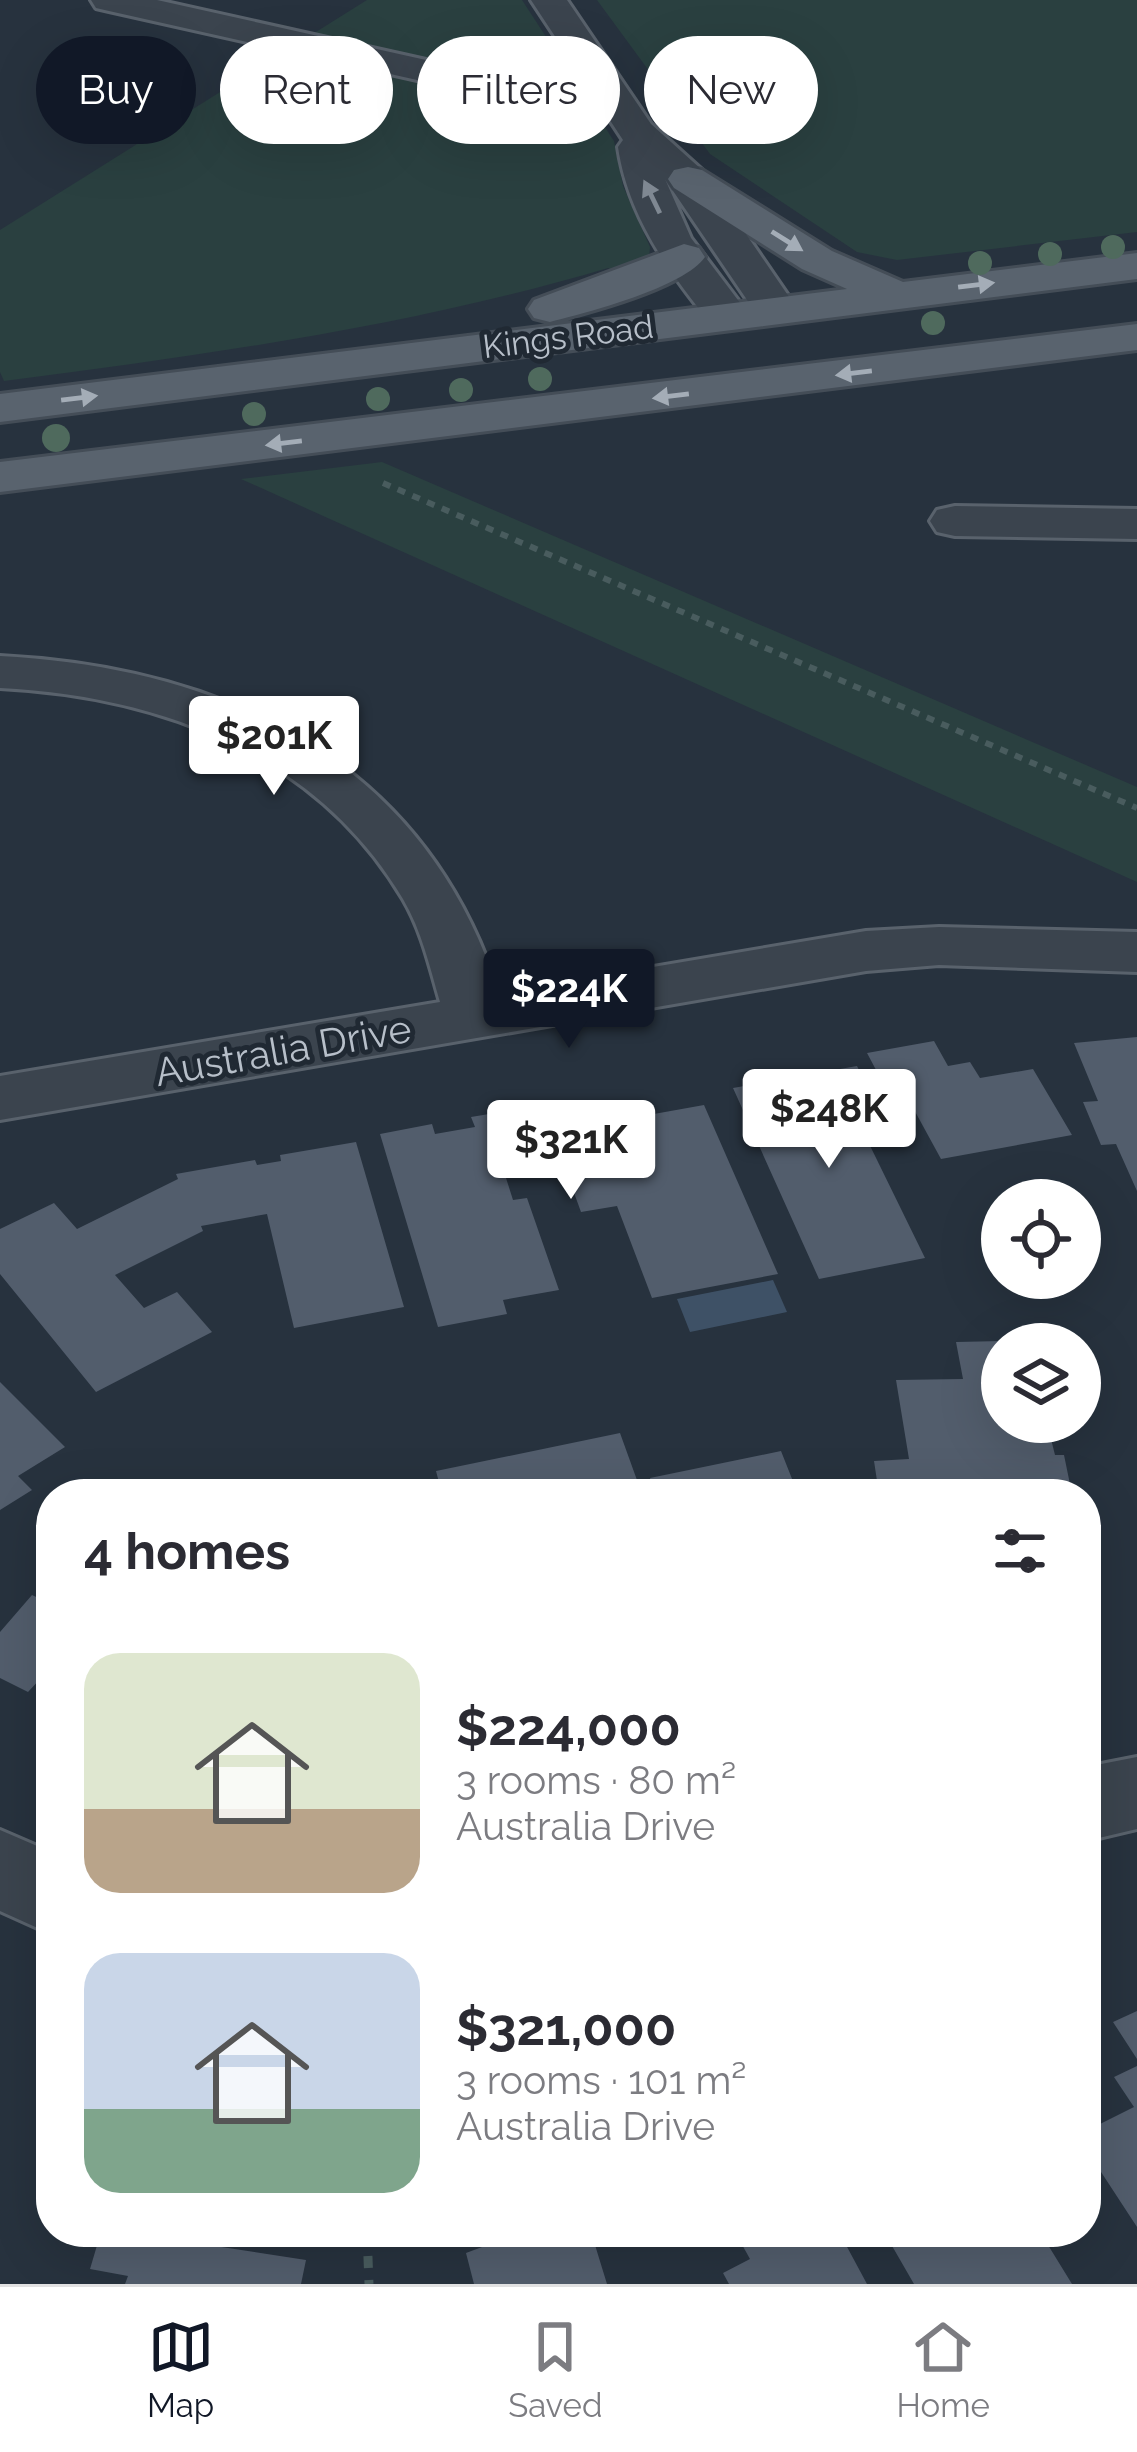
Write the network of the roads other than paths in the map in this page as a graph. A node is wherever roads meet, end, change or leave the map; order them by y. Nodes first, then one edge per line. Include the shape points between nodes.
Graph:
1 (109, 0) edge
2 (549, 0) edge
3 (573, 36) edge
4 (417, 69) edge
5 (620, 106) edge
6 (637, 132) junction
7 (688, 179) junction
8 (684, 257) junction
9 (1137, 266) edge
10 (896, 295) junction
11 (776, 310) junction
12 (728, 316) junction
13 (1137, 337) edge
14 (787, 381) junction
15 (158, 389) junction
16 (0, 408) edge
17 (0, 477) edge
18 (955, 521) dead end
19 (1137, 524) edge
20 (0, 672) edge
21 (1137, 952) edge
22 (476, 1017) junction
23 (0, 1098) edge
24 (1137, 1793) edge
25 (1101, 1801) edge
26 (0, 1868) edge
27 (36, 1887) edge

1 - 4 street
2 - 3 street
5 - 6 street
6 - 7 street
8 -> 6 street via 640,174
7 -> 10 main road via 817,260
7 - 11 street
8 - 12 street
8 - 15 main road via 554,308
10 -> 9 main road, Kings Road
10 - 11 main road, Kings Road
11 - 12 main road, Kings Road
11 - 14 main road
12 - 14 main road
12 - 15 main road, Kings Road
13 -> 14 main road, Kings Road
14 -> 17 main road, Kings Road
16 -> 15 main road, Kings Road
18 - 19 street
20 - 22 street via 141,687 204,708 339,784 379,822 434,901
21 - 22 street, Australia Drive via 866,952
22 - 23 street, Australia Drive
24 - 25 street
26 - 27 street

